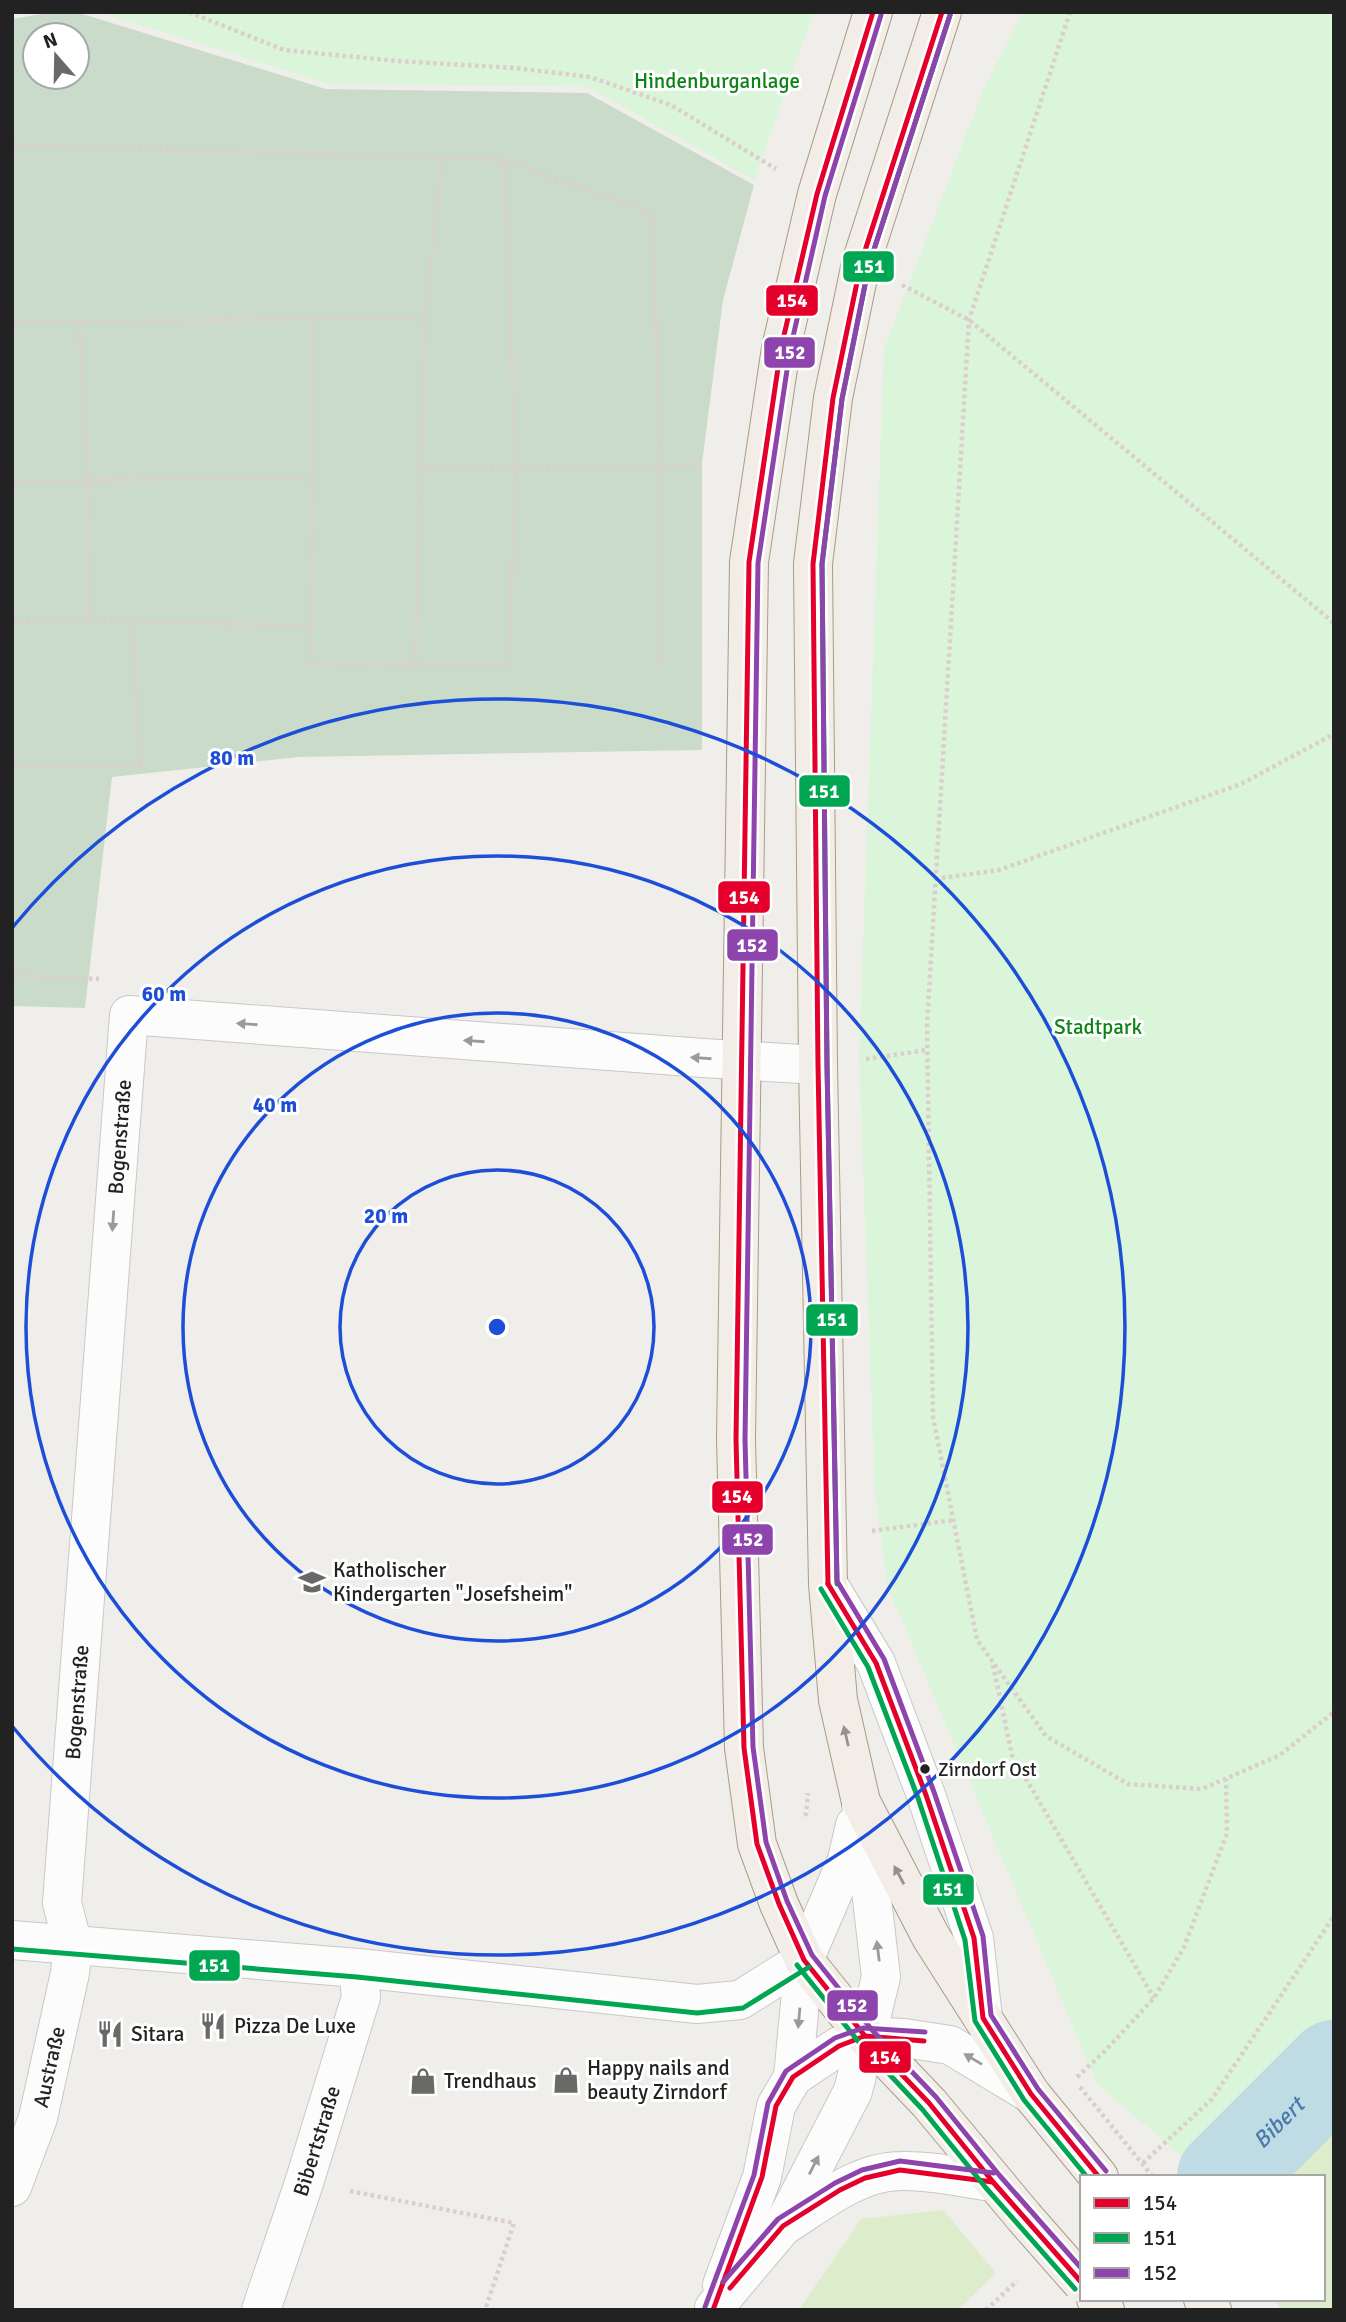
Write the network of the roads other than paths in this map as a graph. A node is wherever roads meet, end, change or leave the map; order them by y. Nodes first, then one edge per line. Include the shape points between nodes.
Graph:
1 (873, 12) edge
2 (942, 12) edge
3 (740, 1060) junction
4 (818, 1065) junction
5 (828, 1584) junction
6 (861, 1802) junction
7 (12, 1940) edge
8 (73, 1945) junction
9 (804, 1960) junction
10 (358, 1968) junction
11 (983, 2018) junction
12 (866, 2036) junction
13 (793, 2077) junction
14 (1031, 2094) junction
15 (1089, 2166) edge
16 (993, 2182) junction
17 (12, 2187) edge
18 (783, 2226) junction
19 (1080, 2281) edge
20 (713, 2309) edge
21 (261, 2310) edge

1 - 3 main road via 817,194 781,348 749,562
2 - 4 main road via 861,263 833,398 813,564
3 - 4 street
3 -> 8 street, Bogenstraße via 129,1014 62,1903
3 - 9 main road via 736,1439 744,1748 757,1844
4 - 5 main road
6 -> 5 main road via 838,1700
5 - 11 street via 876,1663 926,1795 974,1938
6 - 9 street via 847,1860
11 -> 6 main road via 931,1937
12 -> 6 street via 881,1977
7 - 8 street
8 - 10 street
8 - 17 street, Austraße via 38,2118
9 - 10 street via 740,2000 697,2004
9 - 12 main road
9 -> 13 street
10 - 21 street, Bibertstraße via 361,1997
11 - 14 main road
12 - 13 street via 839,2046
14 -> 12 street via 950,2045
12 - 16 main road via 929,2103
18 -> 12 street via 853,2091
13 - 20 street via 776,2106 762,2177
14 - 15 main road
16 - 18 street via 900,2170 865,2178
16 - 19 main road, bridge
18 - 20 street

